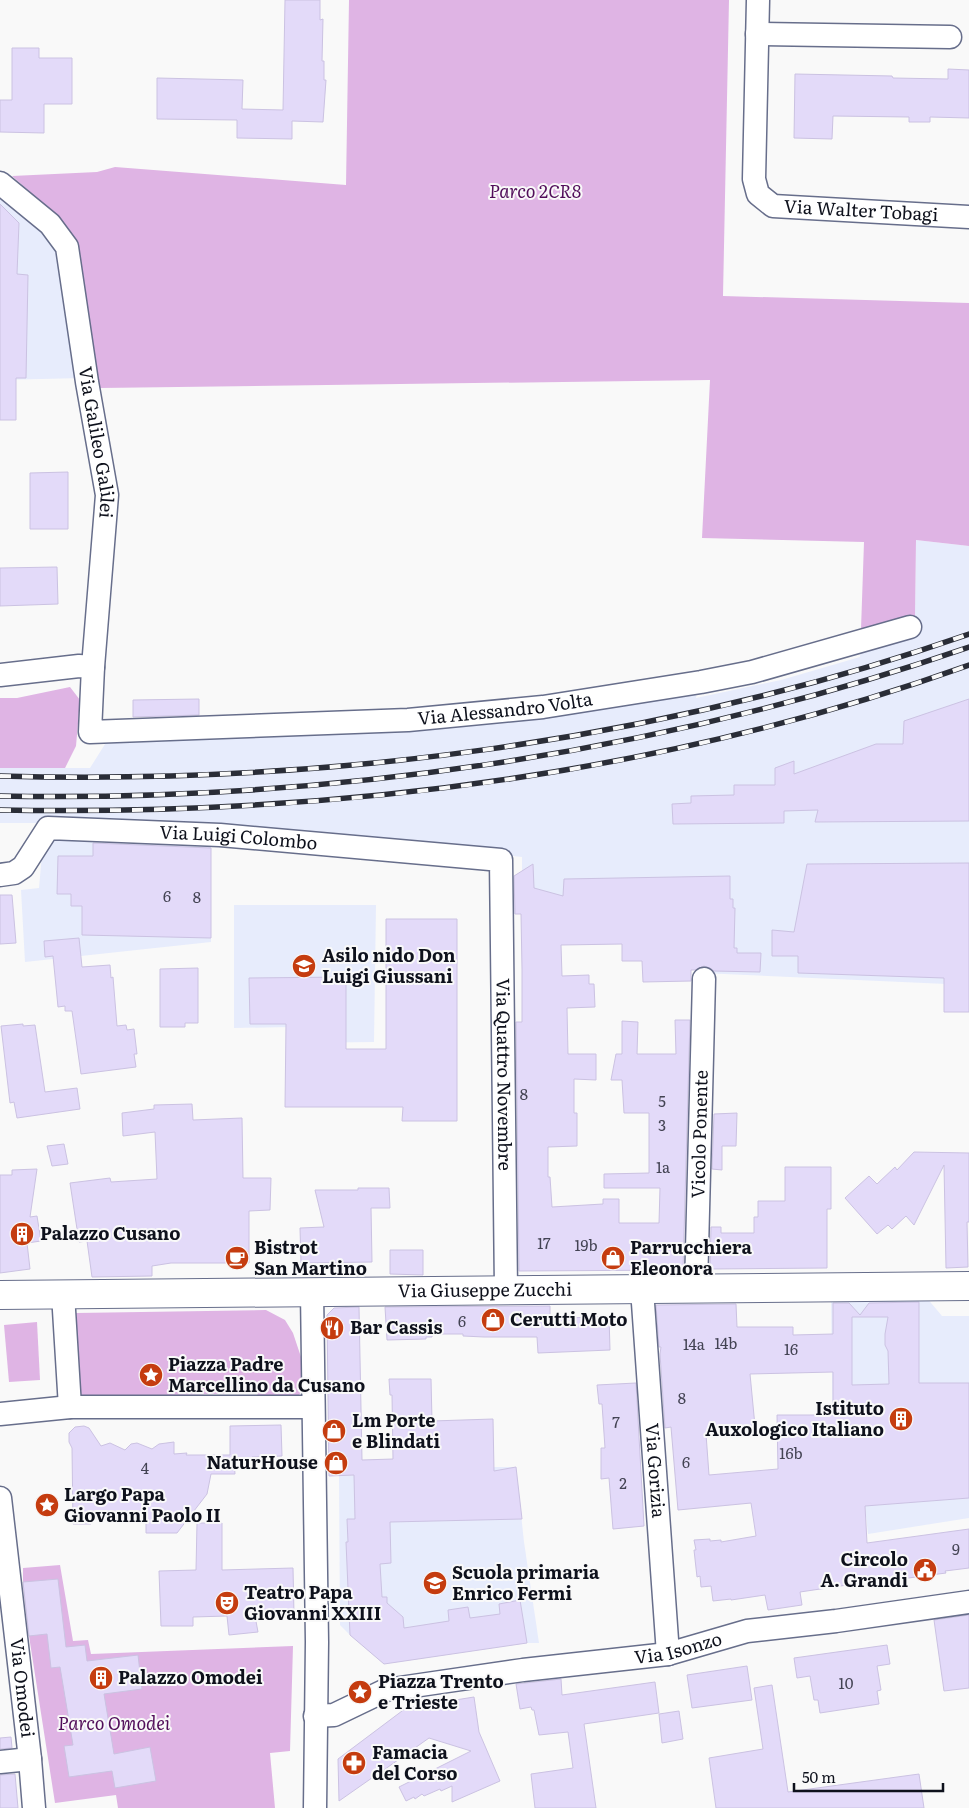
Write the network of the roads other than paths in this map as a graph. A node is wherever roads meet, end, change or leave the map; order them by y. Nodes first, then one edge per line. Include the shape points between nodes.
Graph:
1 (758, 0) edge
2 (757, 34) junction
3 (950, 36) dead end
4 (0, 183) edge
5 (969, 217) edge
6 (910, 627) dead end
7 (93, 667) junction
8 (0, 675) edge
9 (90, 732) joint
10 (501, 860) joint
11 (0, 875) edge
12 (704, 979) dead end
13 (969, 1286) edge
14 (696, 1288) junction
15 (642, 1289) junction
16 (506, 1290) junction
17 (312, 1292) junction
18 (63, 1294) junction
19 (0, 1295) edge
20 (313, 1406) junction
21 (70, 1407) junction
22 (0, 1414) edge
23 (0, 1498) edge
24 (969, 1602) edge
25 (668, 1654) junction
26 (316, 1716) junction
27 (30, 1759) junction
28 (0, 1762) edge
29 (34, 1808) edge
30 (315, 1808) edge

1 - 2 street
2 - 3 street
2 - 5 street, Via Walter Tobagi via 754,179 758,194 773,206
4 - 7 street, Via Galileo Galilei via 50,224 67,247 107,495
6 - 9 street, Via Alessandro Volta via 752,672 543,707 408,720
7 - 8 street
7 - 9 street, Via Galileo Galilei
10 - 11 street, Via Luigi Colombo via 220,835 48,828 23,867 14,873
10 - 16 street, Via Quattro Novembre
12 - 14 street, Vicolo Ponente
13 - 14 street, Via Giuseppe Zucchi
14 - 15 street, Via Giuseppe Zucchi
15 - 16 street, Via Giuseppe Zucchi
15 - 25 street, Via Gorizia
16 - 17 street, Via Giuseppe Zucchi
17 - 18 street, Via Giuseppe Zucchi
17 - 20 street
18 - 19 street, Via Giuseppe Zucchi
18 - 21 street
20 - 21 street
20 - 26 street
21 - 22 street
23 - 27 street, Via Omodei
24 - 25 street, Via Isonzo via 747,1631
25 - 26 street, Via Isonzo via 386,1690 334,1716
26 - 30 street
27 - 28 street
27 - 29 street, Via Omodei

